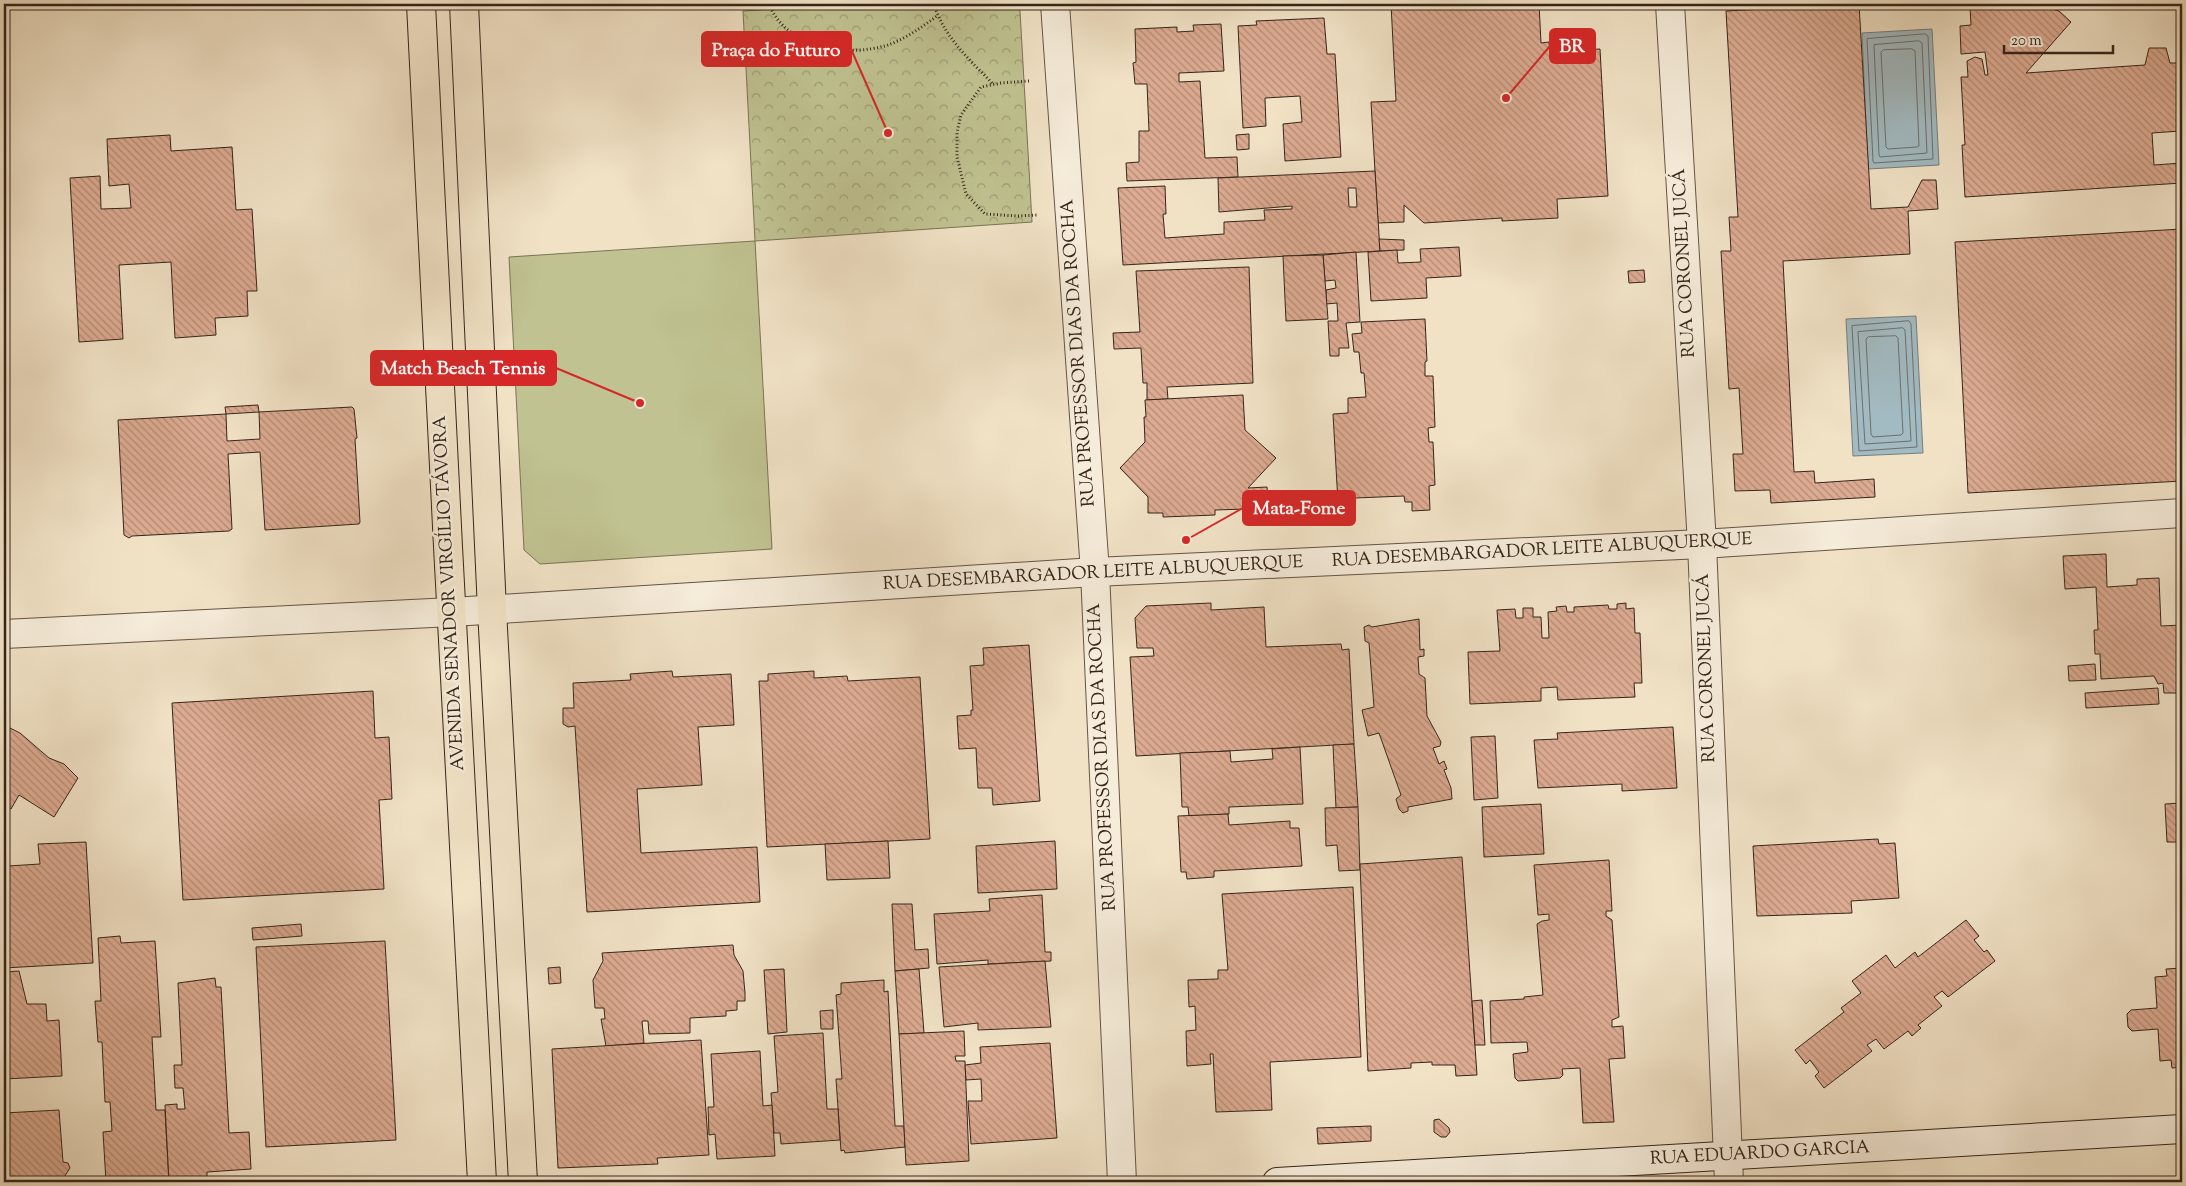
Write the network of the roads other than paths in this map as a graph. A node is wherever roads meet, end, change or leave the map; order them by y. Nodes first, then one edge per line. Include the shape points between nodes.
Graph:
1 (421, 4) edge
2 (464, 4) edge
3 (1055, 4) edge
4 (1670, 4) edge
5 (2182, 513) edge
6 (1702, 544) junction
7 (1094, 572) junction
8 (492, 610) junction
9 (452, 612) junction
10 (4, 634) edge
11 (2182, 1130) edge
12 (1727, 1155) junction
13 (482, 1182) edge
14 (523, 1182) edge
15 (1122, 1182) edge
16 (1277, 1182) edge
17 (1729, 1182) edge

1 - 9 main road, AVENIDA SENADOR VIRGÍLIO TÁVORA
2 - 8 main road
3 - 7 street, RUA PROFESSOR DIAS DA ROCHA
4 - 6 street, RUA CORONEL JUCÁ
5 - 6 street, RUA DESEMBARGADOR LEITE ALBUQUERQUE
6 - 7 street, RUA DESEMBARGADOR LEITE ALBUQUERQUE
6 - 12 street, RUA CORONEL JUCÁ
7 - 8 street, RUA DESEMBARGADOR LEITE ALBUQUERQUE
7 - 15 street, RUA PROFESSOR DIAS DA ROCHA
8 - 9 street, RUA DESEMBARGADOR LEITE ALBUQUERQUE
8 - 14 main road
9 - 10 street, RUA DESEMBARGADOR LEITE ALBUQUERQUE
9 - 13 main road, AVENIDA SENADOR VIRGÍLIO TÁVORA
11 - 12 street, RUA EDUARDO GARCIA
12 - 16 street, RUA EDUARDO GARCIA
12 - 17 street, RUA CORONEL JUCÁ

